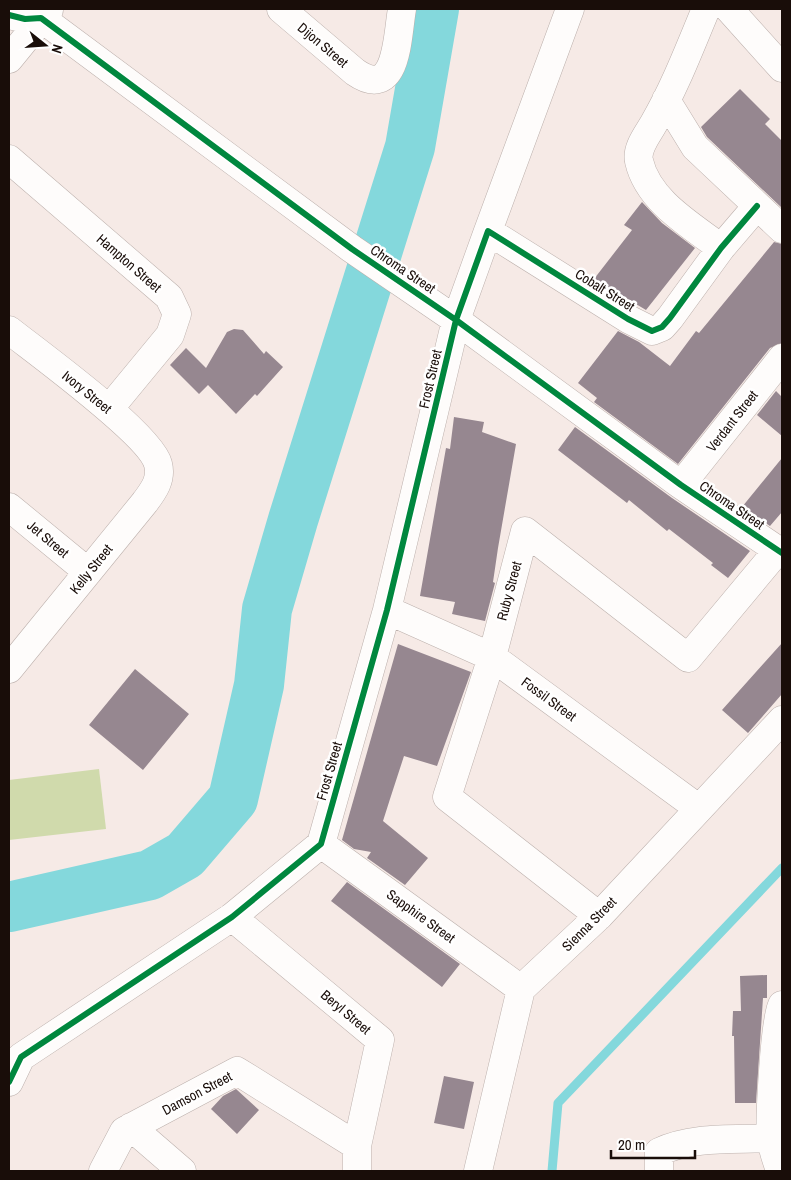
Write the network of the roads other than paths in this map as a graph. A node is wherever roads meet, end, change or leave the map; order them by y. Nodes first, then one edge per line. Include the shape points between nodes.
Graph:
1 (280, 9) edge
2 (402, 9) edge
3 (706, 9) edge
4 (729, 9) edge
5 (46, 14) edge
6 (9, 16) edge
7 (567, 17) edge
8 (9, 59) edge
9 (782, 68) edge
10 (666, 100) junction
11 (9, 159) edge
12 (757, 206) junction
13 (782, 229) edge
14 (488, 231) junction
15 (721, 248) junction
16 (456, 320) junction
17 (9, 330) edge
18 (782, 358) edge
19 (109, 409) junction
20 (158, 462) joint
21 (681, 485) junction
22 (9, 507) edge
23 (780, 552) edge
24 (88, 572) junction
25 (387, 610) junction
26 (492, 657) junction
27 (9, 669) edge
28 (782, 720) edge
29 (698, 808) junction
30 (321, 844) junction
31 (599, 916) junction
32 (232, 917) junction
33 (521, 989) junction
34 (782, 1005) edge
35 (9, 1082) edge
36 (777, 1097) edge
37 (131, 1127) junction
38 (771, 1138) junction
39 (357, 1159) edge
40 (103, 1171) edge
41 (182, 1171) edge
42 (478, 1171) edge
43 (659, 1171) edge
44 (780, 1171) edge

1 - 2 street, Dijon Street via 366,80 375,81 384,78 391,68
3 - 10 street
4 - 9 street
5 - 6 street
5 - 8 street
5 - 16 street, Chroma Street via 352,249
7 - 14 street
10 - 12 street via 695,148
10 - 15 street via 643,141 638,160 650,187 665,204
11 - 19 street, Hampton Street via 169,297 177,314 170,336
12 - 13 street
12 - 15 street, Cobalt Street
14 - 15 street, Cobalt Street via 652,331 670,318
14 - 16 street
16 - 21 street, Chroma Street
16 - 25 street, Frost Street
17 - 19 street, Ivory Street
18 - 21 street, Verdant Street
19 - 20 street, Ivory Street via 139,436
20 - 24 street, Kelly Street via 156,487
21 - 23 street, Chroma Street
22 - 24 street, Jet Street
23 - 26 street, Ruby Street via 688,658 525,531
24 - 27 street, Kelly Street
25 - 26 street, Fossil Street
25 - 30 street, Frost Street
26 - 29 street, Fossil Street
26 - 31 street, Ruby Street via 446,797
28 - 29 street, Sienna Street
29 - 31 street, Sienna Street
30 - 32 street
30 - 33 street, Sapphire Street
31 - 33 street, Sienna Street
32 - 35 street via 21,1057
32 - 39 street, Beryl Street via 380,1040
33 - 42 street
34 - 36 street via 776,1028
36 - 38 street
37 - 39 street, Damson Street via 237,1071
37 - 40 street, Damson Street via 124,1131
37 - 41 street
38 - 43 street via 674,1145 659,1152
38 - 44 street

